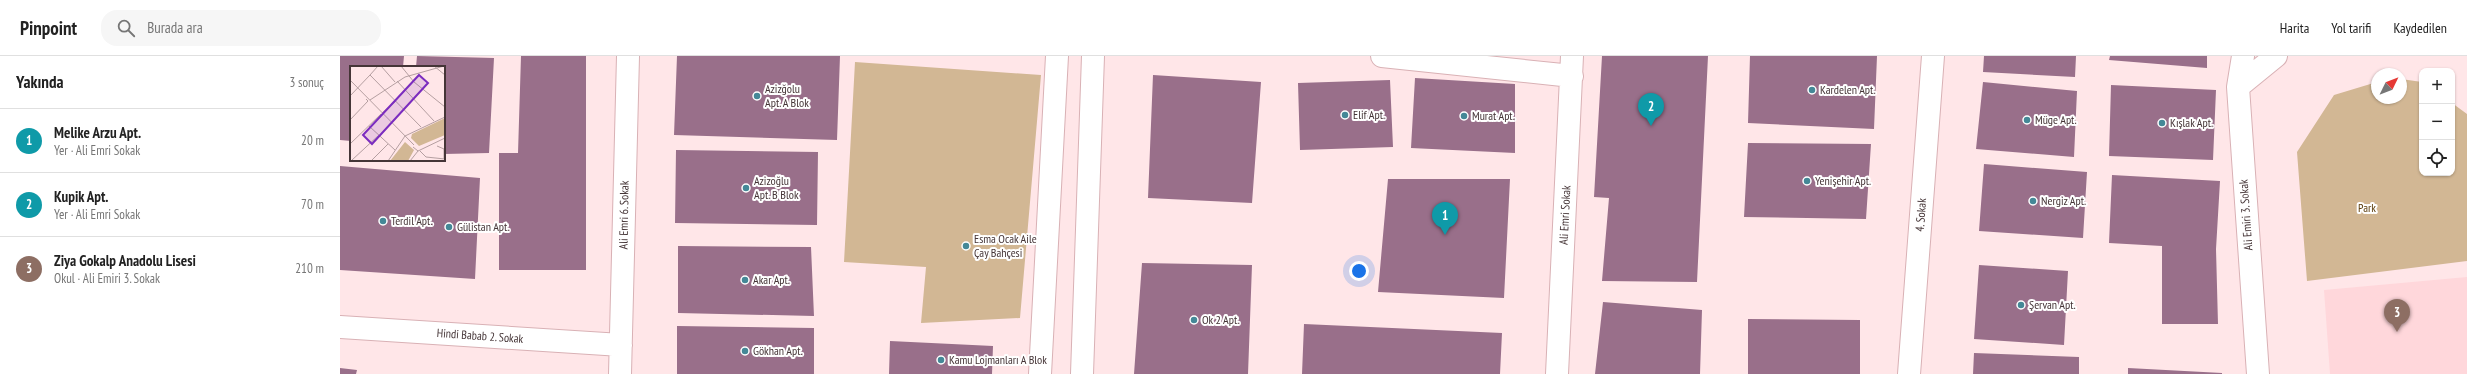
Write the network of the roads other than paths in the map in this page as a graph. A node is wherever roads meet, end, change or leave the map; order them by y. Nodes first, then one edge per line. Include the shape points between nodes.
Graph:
1 (628, 56) edge
2 (1057, 56) edge
3 (1094, 56) edge
4 (1382, 56) edge
5 (1933, 56) edge
6 (2243, 56) edge
7 (2276, 56) edge
8 (1572, 66) edge
9 (2238, 87) junction
10 (340, 327) edge
11 (621, 345) junction
12 (620, 374) edge
13 (1040, 374) edge
14 (1082, 374) edge
15 (1556, 374) edge
16 (1909, 374) edge
17 (2258, 374) edge

1 - 11 street, Ali Emri 6. Sokak
2 - 13 street
3 - 14 street
4 - 8 street
5 - 16 street, 4. Sokak
6 - 9 street, Ali Emiri 3. Sokak
7 - 9 street
8 - 15 street, Ali Emri Sokak
9 - 17 street, Ali Emiri 3. Sokak
10 - 11 street, Hindi Babab 2. Sokak
11 - 12 street, Ali Emri 6. Sokak

